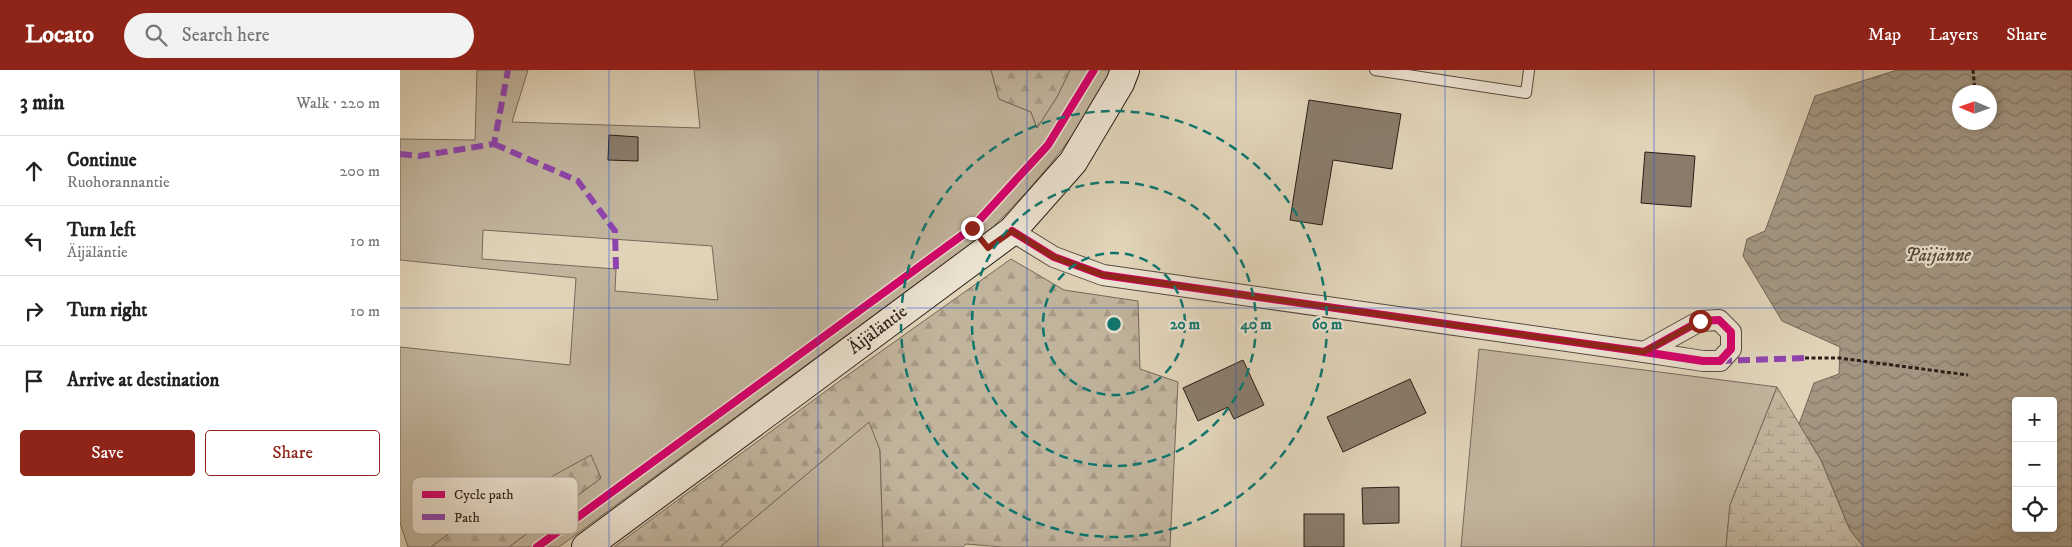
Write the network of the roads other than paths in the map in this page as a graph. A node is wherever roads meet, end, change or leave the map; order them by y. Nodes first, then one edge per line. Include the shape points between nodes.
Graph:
1 (1125, 70) edge
2 (1375, 70) edge
3 (1529, 70) edge
4 (1012, 231) junction
5 (1644, 352) dead end
6 (586, 547) edge

1 - 4 street, Äijäläntie via 1073,162
2 - 3 lane via 1526,93
4 - 5 street via 1054,257 1103,275
4 - 6 street, Äijäläntie

